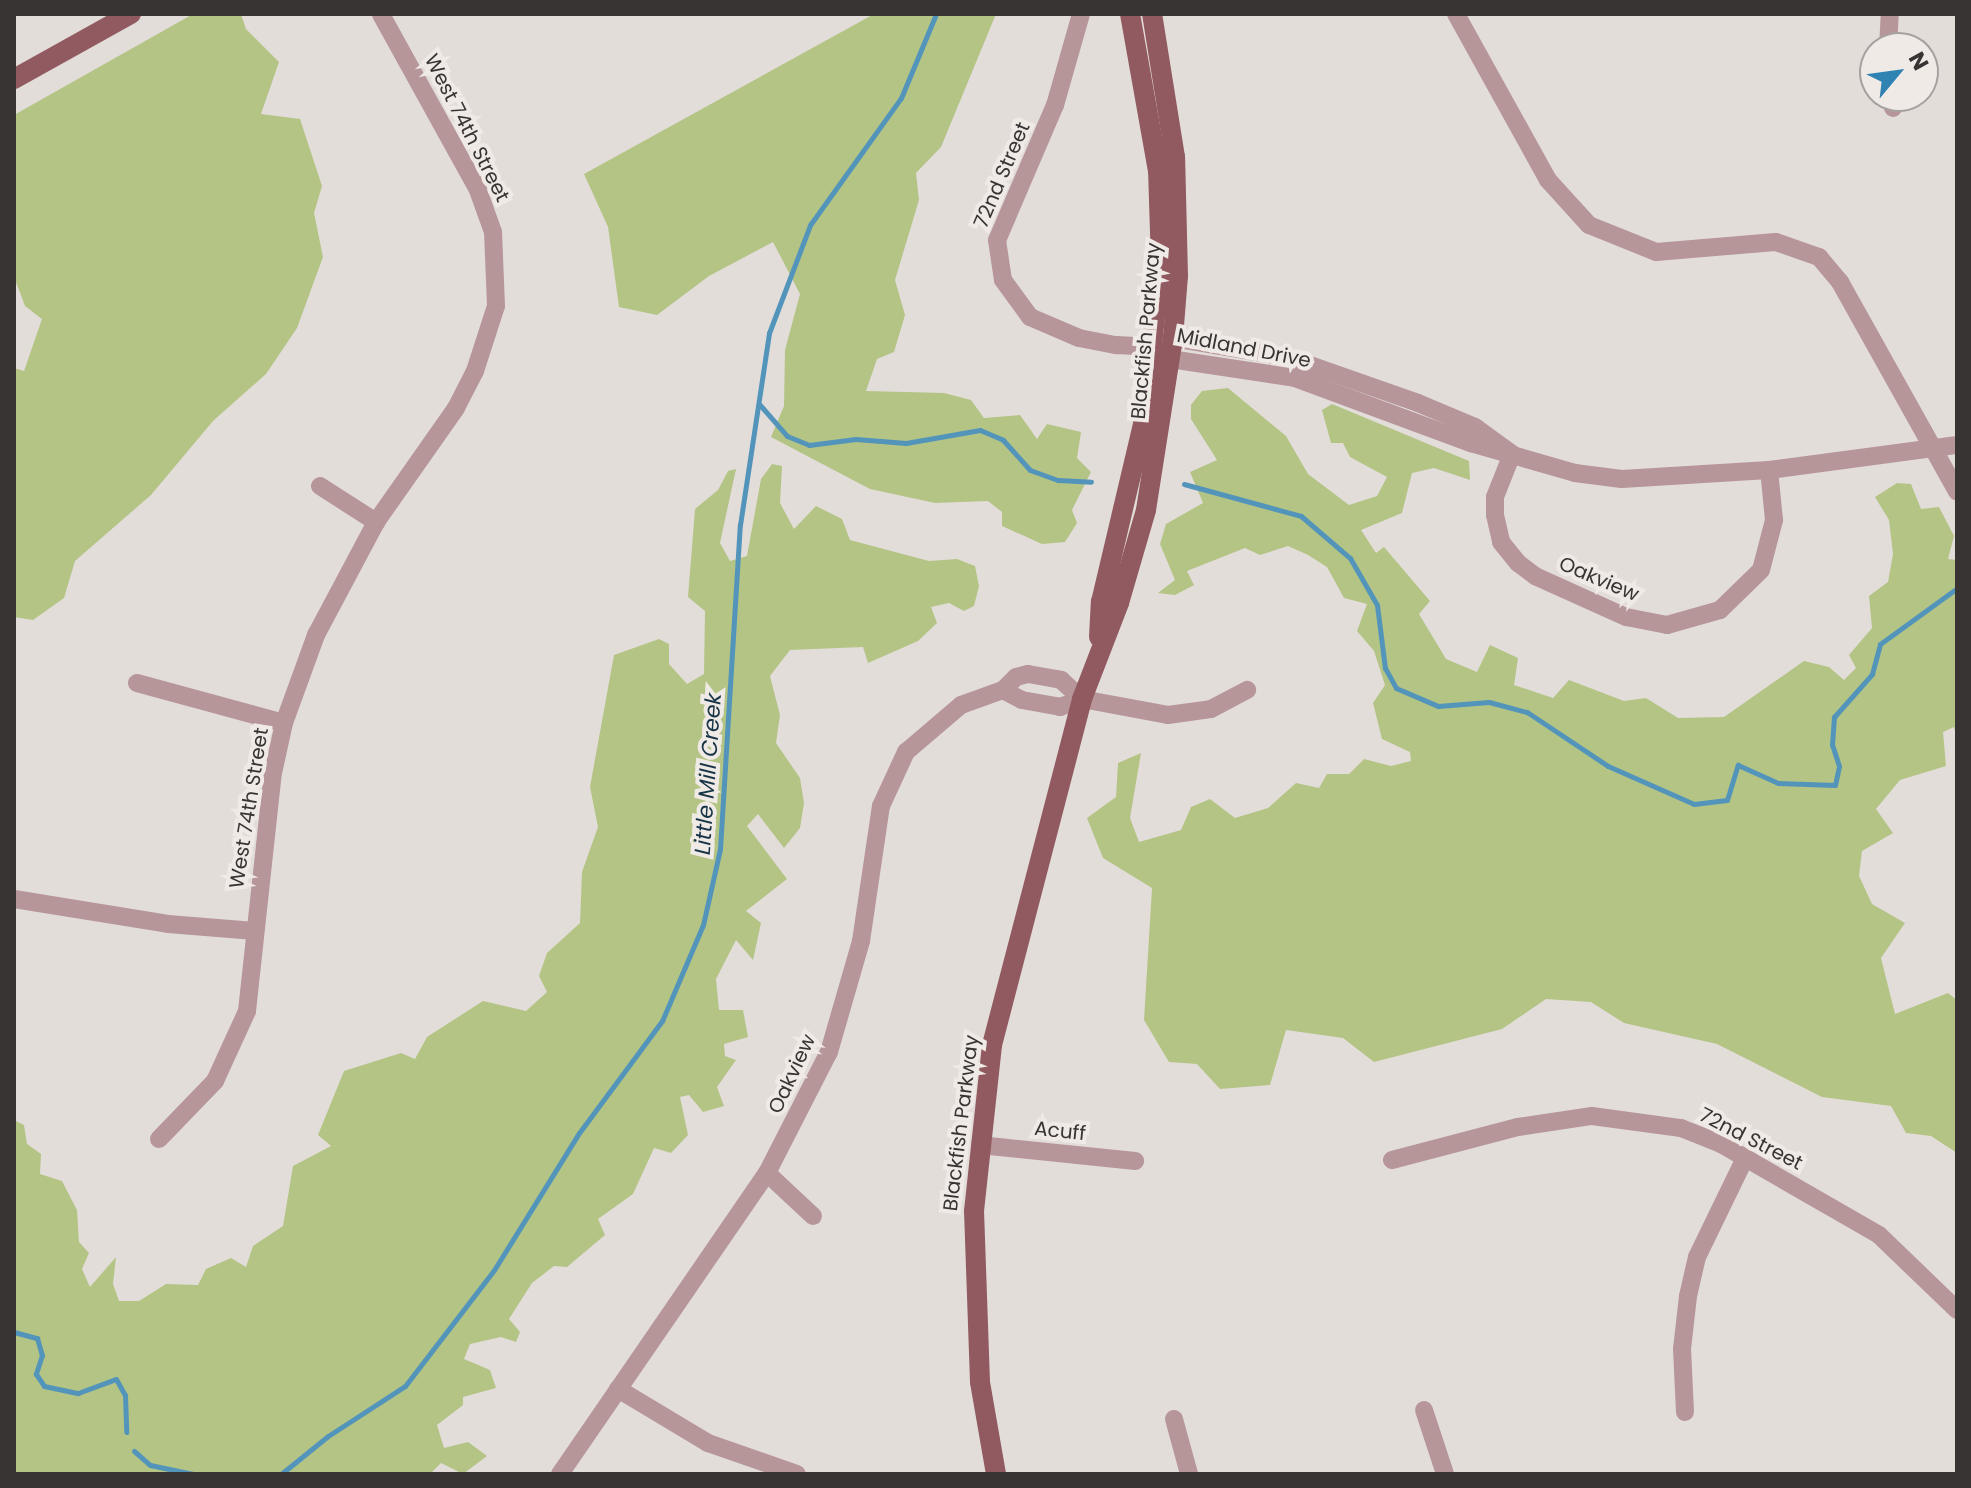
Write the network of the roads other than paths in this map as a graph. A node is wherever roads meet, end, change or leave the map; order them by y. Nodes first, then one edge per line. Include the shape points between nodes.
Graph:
1 (131, 14) edge
2 (381, 14) edge
3 (1081, 14) edge
4 (1130, 14) edge
5 (1152, 14) edge
6 (1456, 14) edge
7 (14, 79) edge
8 (1173, 338) junction
9 (1151, 347) junction
10 (1170, 359) junction
11 (1957, 445) edge
12 (1932, 447) junction
13 (1512, 454) junction
14 (1769, 470) junction
15 (320, 486) dead end
16 (1957, 491) edge
17 (376, 522) junction
18 (1099, 645) junction
19 (137, 683) dead end
20 (1003, 690) junction
21 (1247, 690) dead end
22 (1082, 699) junction
23 (284, 723) junction
24 (14, 899) edge
25 (255, 931) junction
26 (159, 1139) dead end
27 (980, 1145) junction
28 (1745, 1158) junction
29 (1392, 1160) dead end
30 (1135, 1161) dead end
31 (767, 1173) junction
32 (813, 1216) dead end
33 (1957, 1310) edge
34 (618, 1389) junction
35 (1424, 1410) dead end
36 (1685, 1412) dead end
37 (1174, 1419) dead end
38 (560, 1474) edge
39 (797, 1474) edge
40 (996, 1474) edge
41 (1189, 1474) edge
42 (1445, 1474) edge

1 - 7 main road
2 - 17 street, West 74th Street via 478,190 493,232 498,273 496,306 475,371
3 - 9 street, 72nd Street via 1055,105 1000,226 998,267 1020,307 1043,325 1079,338
4 - 9 main road, Blackfish Parkway via 1158,171 1161,264
5 - 8 main road, Blackfish Parkway via 1175,157 1178,248
6 - 12 street via 1548,180 1569,208 1603,234 1656,252 1776,242 1819,257 1840,282
8 - 9 street, Midland Drive
8 - 10 main road, Blackfish Parkway
8 - 13 street, Midland Drive via 1287,357 1362,382 1475,427
9 - 10 street, Midland Drive
9 - 18 main road, Blackfish Parkway via 1143,424 1101,602
10 - 13 street, Midland Drive via 1295,378
10 - 18 main road, Blackfish Parkway via 1146,510 1119,603
11 - 12 street, Midland Drive
12 - 14 street, Midland Drive
12 - 16 street
13 - 14 street, Midland Drive via 1575,473 1622,479
13 - 14 street, Oakview via 1495,497 1495,515 1501,542 1518,563 1535,576 1626,617 1667,625 1720,610 1761,570 1774,520
15 - 17 street
17 - 23 street, West 74th Street via 316,635
18 - 22 main road, Blackfish Parkway
19 - 23 street
20 - 22 street, Oakview via 1022,700 1060,707
20 - 22 street, Oakview via 1028,674 1061,680
20 - 31 street, Oakview via 961,705 931,726 906,752 889,782 861,941 842,1014 829,1052
21 - 22 street, Oakview via 1190,714 1140,712
22 - 27 main road, Blackfish Parkway via 992,1045
23 - 25 street, West 74th Street via 264,828
24 - 25 street via 137,920
25 - 26 street, West 74th Street via 247,1011 234,1046 215,1081
27 - 30 street, Acuff
27 - 40 main road, Blackfish Parkway via 975,1305 980,1382
28 - 29 street, 72nd Street via 1681,1128 1592,1116 1518,1127
28 - 33 street, 72nd Street via 1879,1235
28 - 36 street via 1697,1257 1682,1349
31 - 32 street
31 - 34 street, Oakview
34 - 38 street, Oakview
34 - 39 street via 708,1443
35 - 42 street
37 - 41 street

